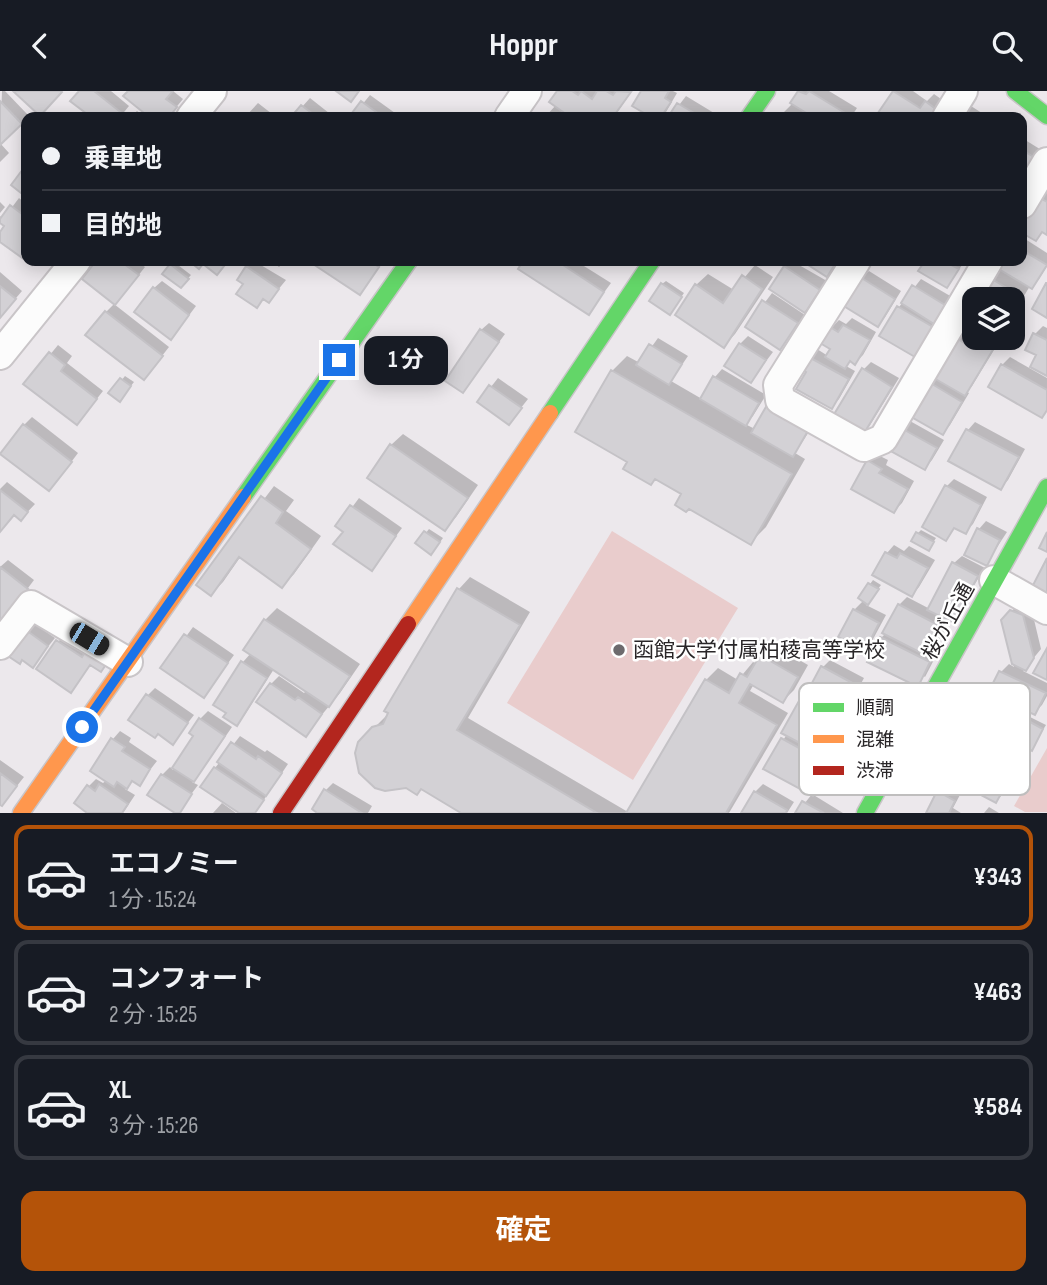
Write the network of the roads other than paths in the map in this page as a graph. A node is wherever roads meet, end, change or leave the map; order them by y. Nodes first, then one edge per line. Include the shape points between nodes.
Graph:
1 (212, 91) edge
2 (527, 91) edge
3 (767, 91) edge
4 (963, 91) edge
5 (1015, 91) edge
6 (195, 112) edge
7 (512, 112) edge
8 (752, 112) edge
9 (950, 112) edge
10 (1047, 116) edge
11 (1047, 162) edge
12 (1027, 196) edge
13 (72, 266) edge
14 (405, 266) edge
15 (649, 266) edge
16 (853, 266) edge
17 (985, 266) edge
18 (0, 355) edge
19 (1047, 487) edge
20 (994, 580) junction
21 (1047, 610) edge
22 (0, 645) edge
23 (128, 662) junction
24 (937, 683) edge
25 (875, 795) edge
26 (21, 813) edge
27 (281, 813) edge
28 (865, 813) edge

1 - 6 street
2 - 7 street
3 - 8 street
4 - 9 street
5 - 10 street
11 - 12 street
13 - 18 street
14 - 23 street
15 - 27 street
16 - 17 street via 778,385 780,400 864,447 883,439
19 - 20 street, 桜が丘通
20 - 21 street
20 - 24 street, 桜が丘通
22 - 23 street via 31,604
23 - 26 street
25 - 28 street, 桜が丘通

